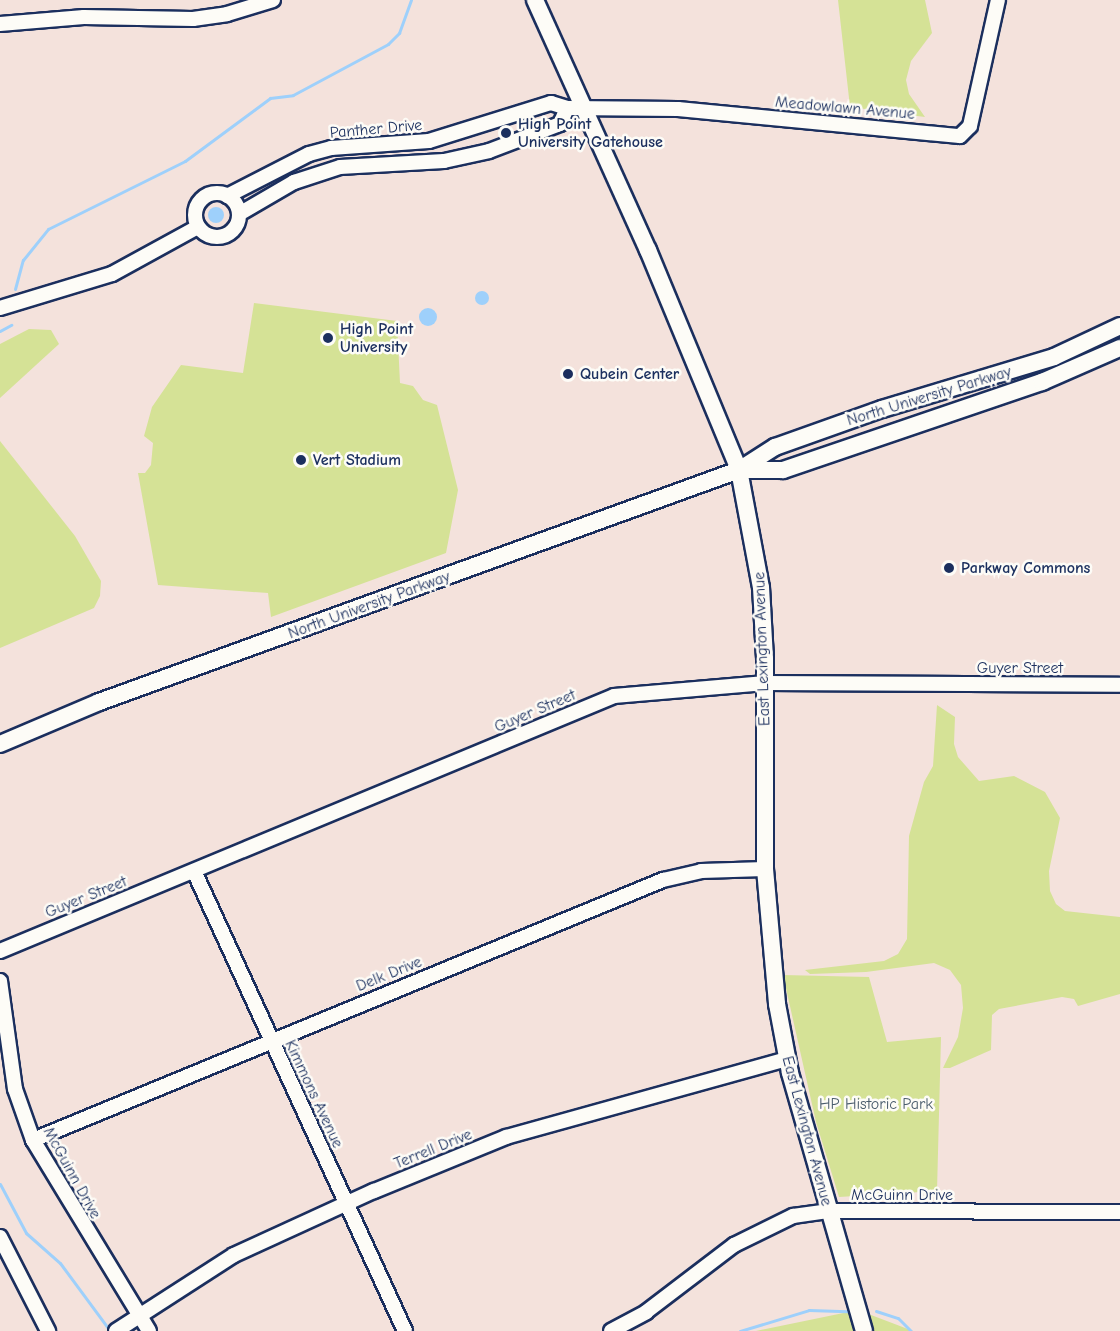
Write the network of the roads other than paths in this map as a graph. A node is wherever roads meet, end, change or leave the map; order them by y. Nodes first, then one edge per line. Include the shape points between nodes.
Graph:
1 (273, 0) edge
2 (535, 0) edge
3 (998, 0) edge
4 (0, 24) edge
5 (575, 107) junction
6 (227, 196) junction
7 (239, 214) junction
8 (198, 227) junction
9 (0, 308) edge
10 (1120, 326) edge
11 (1120, 348) edge
12 (740, 470) junction
13 (765, 683) junction
14 (1120, 685) edge
15 (0, 744) edge
16 (765, 869) junction
17 (194, 871) junction
18 (0, 951) edge
19 (0, 981) edge
20 (271, 1041) junction
21 (788, 1059) junction
22 (33, 1140) junction
23 (347, 1204) junction
24 (828, 1211) junction
25 (1120, 1212) edge
26 (0, 1237) edge
27 (139, 1316) junction
28 (48, 1331) edge
29 (116, 1331) edge
30 (149, 1331) edge
31 (405, 1331) edge
32 (611, 1331) edge
33 (864, 1331) edge

1 - 4 street via 193,19 84,17
2 - 5 main road, East Lexington Avenue
3 - 5 street, Meadowlawn Avenue via 970,126 960,136 678,109
5 - 6 street, Panther Drive via 551,103 429,141 331,148 286,163
5 - 7 street, Panther Drive via 560,124 489,151 444,161 340,167 294,182
5 - 12 main road, East Lexington Avenue
6 - 7 street
6 - 8 street via 213,194 201,200 195,213
7 - 8 street via 235,227 224,236 210,236
8 - 9 street via 143,260 104,277
10 - 12 main road, North University Parkway via 1054,357 882,409 775,447
11 - 12 main road, North University Parkway via 1042,382 783,470
12 - 13 main road, East Lexington Avenue via 757,552
12 - 15 main road, North University Parkway via 99,702
13 - 14 street, Guyer Street
13 - 16 main road, East Lexington Avenue
13 - 17 street, Guyer Street via 614,696
16 - 20 street, Delk Drive via 701,871 663,880
16 - 21 main road, East Lexington Avenue via 777,1004
17 - 18 street, Guyer Street
17 - 20 street, Kimmons Avenue
19 - 22 street, McGuinn Drive via 11,1072
20 - 22 street, Delk Drive
20 - 23 street, Kimmons Avenue
21 - 23 street, Terrell Drive via 506,1137
21 - 24 main road, East Lexington Avenue
22 - 27 street, McGuinn Drive
23 - 27 street, Terrell Drive via 234,1255
23 - 31 street, Kimmons Avenue
24 - 25 street, McGuinn Drive
24 - 32 street, McGuinn Drive via 793,1216 761,1230 708,1262 646,1312
24 - 33 main road, East Lexington Avenue
26 - 28 street
27 - 29 street, Terrell Drive
27 - 30 street, McGuinn Drive

